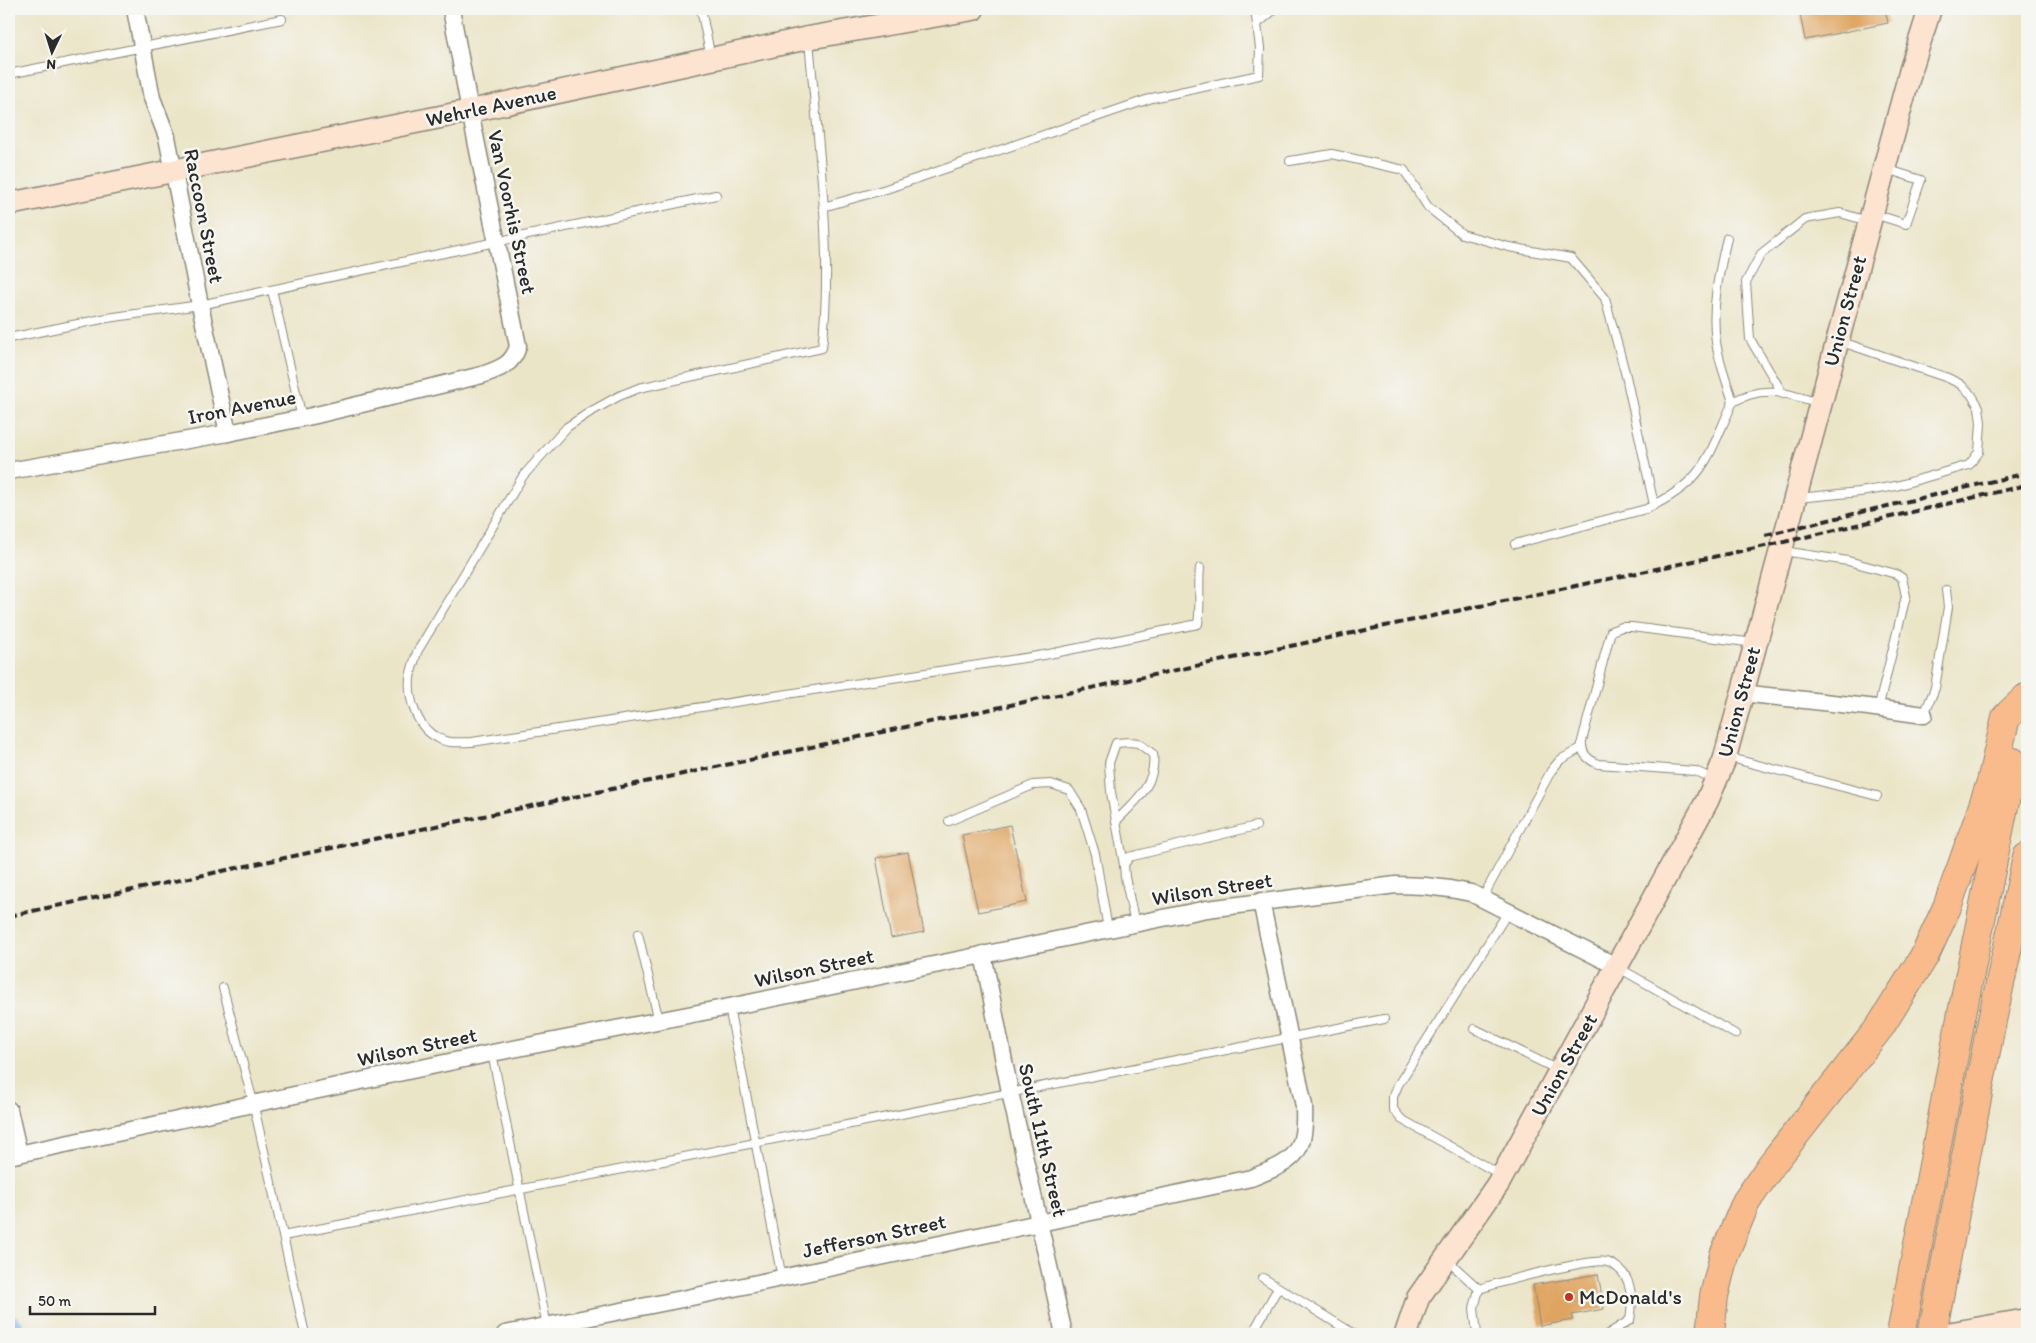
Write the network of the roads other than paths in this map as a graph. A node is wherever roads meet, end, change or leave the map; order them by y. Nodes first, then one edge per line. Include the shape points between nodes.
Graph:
1 (135, 9) edge
2 (451, 9) edge
3 (701, 9) edge
4 (973, 9) edge
5 (1255, 9) edge
6 (1276, 9) edge
7 (1930, 9) edge
8 (890, 16) edge
9 (282, 19) dead end
10 (1257, 24) junction
11 (808, 38) junction
12 (142, 47) junction
13 (712, 60) junction
14 (9, 74) edge
15 (470, 111) junction
16 (1290, 161) dead end
17 (1884, 168) junction
18 (174, 172) junction
19 (716, 195) dead end
20 (9, 204) edge
21 (823, 207) junction
22 (1871, 217) junction
23 (1726, 238) dead end
24 (497, 242) junction
25 (272, 290) junction
26 (200, 305) junction
27 (9, 338) edge
28 (1838, 340) junction
29 (482, 375) joint
30 (1784, 394) junction
31 (1733, 402) junction
32 (1820, 403) junction
33 (302, 418) junction
34 (228, 433) junction
35 (9, 471) edge
36 (1795, 498) junction
37 (1654, 505) junction
38 (1515, 544) dead end
39 (1781, 550) junction
40 (1200, 568) dead end
41 (1946, 590) dead end
42 (1754, 642) junction
43 (1741, 693) junction
44 (2026, 694) edge
45 (1878, 709) junction
46 (1924, 716) joint
47 (1581, 748) junction
48 (1725, 756) junction
49 (1716, 780) junction
50 (1877, 796) dead end
51 (949, 821) dead end
52 (1116, 822) junction
53 (1256, 826) dead end
54 (2027, 857) edge
55 (1124, 865) junction
56 (1482, 899) junction
57 (1261, 901) junction
58 (1508, 912) junction
59 (1135, 924) junction
60 (1108, 929) junction
61 (638, 934) dead end
62 (983, 954) junction
63 (1618, 967) junction
64 (223, 988) dead end
65 (729, 1007) junction
66 (1384, 1019) dead end
67 (659, 1021) junction
68 (1476, 1029) dead end
69 (1735, 1034) dead end
70 (1290, 1037) junction
71 (492, 1052) junction
72 (1560, 1071) junction
73 (1010, 1092) junction
74 (253, 1102) junction
75 (9, 1110) edge
76 (756, 1142) junction
77 (14, 1155) edge
78 (1502, 1176) junction
79 (520, 1189) junction
80 (1040, 1222) junction
81 (284, 1236) junction
82 (1446, 1258) junction
83 (782, 1278) junction
84 (1263, 1278) dead end
85 (1278, 1288) junction
86 (1479, 1289) junction
87 (2027, 1320) edge
88 (547, 1326) junction
89 (305, 1334) edge
90 (505, 1334) edge
91 (1064, 1334) edge
92 (1252, 1334) edge
93 (1354, 1334) edge
94 (1406, 1334) edge
95 (1477, 1334) edge
96 (1608, 1334) edge
97 (1710, 1334) edge
98 (1901, 1334) edge
99 (1932, 1334) edge
100 (1947, 1334) edge

1 - 12 street, Raccoon Street
2 - 15 street, Van Voorhis Street
3 - 13 lane
4 - 8 street, Wehrle Avenue
5 - 10 lane
6 - 10 lane
7 - 17 street, Union Street via 1910,69
8 - 11 street, Wehrle Avenue
9 - 12 lane
10 - 21 lane via 1260,48 1258,75 1152,98 886,189
11 - 13 street, Wehrle Avenue
11 - 21 lane
12 - 14 lane
12 - 18 street, Raccoon Street via 152,98 167,138
13 - 15 street, Wehrle Avenue
15 - 18 street, Wehrle Avenue
15 - 24 street, Van Voorhis Street
16 - 37 lane via 1332,154 1404,170 1428,207 1462,234 1571,258 1605,298
17 - 22 street, Union Street
17 - 22 lane via 1921,180 1906,224
18 - 20 street, Wehrle Avenue
18 - 26 street, Raccoon Street
19 - 24 lane
21 - 40 lane via 822,348 639,388 567,427 523,476 417,652 410,678 411,702 421,724 436,738 472,742 1044,655 1198,624
22 - 28 street, Union Street
22 - 30 lane via 1840,213 1805,220 1761,254 1746,282 1750,340
23 - 31 lane via 1714,327
24 - 25 lane
24 - 29 street, Van Voorhis Street via 518,346 510,363
25 - 26 lane
25 - 33 lane
26 - 27 lane via 107,318
26 - 34 street, Raccoon Street
28 - 32 street, Union Street
28 - 36 lane via 1960,384 1979,408 1978,452 1969,465 1896,486
29 - 33 street, Iron Avenue
30 - 31 lane via 1761,391 1746,394
30 - 32 lane
31 - 37 lane via 1699,474 1684,488
32 - 36 street, Union Street
33 - 34 street, Iron Avenue
34 - 35 street, Iron Avenue
36 - 39 street, Union Street
37 - 38 lane
39 - 42 street, Union Street
39 - 45 lane via 1848,561 1902,578 1906,596
41 - 46 lane via 1948,608 1935,688
42 - 43 street, Union Street
42 - 47 lane via 1632,626 1611,631
43 - 45 street
43 - 48 street, Union Street
44 - 97 highway via 2006,717 1991,782 1947,907 1925,955 1880,1026 1746,1202 1724,1255 1714,1296
44 - 98 highway
45 - 46 street
47 - 49 lane via 1588,760 1598,764 1695,772
47 - 56 lane via 1560,760 1551,771
48 - 49 street, Union Street
48 - 50 lane
49 - 63 street, Union Street
51 - 60 lane via 1033,785 1051,784 1069,790 1081,809 1095,854
52 - 52 lane via 1139,798 1153,773 1153,754 1138,743 1116,743 1110,763
52 - 55 lane
53 - 55 lane via 1129,857
54 - 99 highway
55 - 59 lane
56 - 57 street, Wilson Street via 1450,889 1396,885
56 - 58 street, Wilson Street
57 - 59 street, Wilson Street
57 - 70 street, Jefferson Street
58 - 63 street, Wilson Street
58 - 78 lane via 1393,1097 1393,1109 1401,1118
59 - 60 street, Wilson Street
60 - 62 street, Wilson Street
61 - 67 lane
62 - 65 street, Wilson Street
62 - 73 street, South 11th Street
63 - 69 lane
63 - 72 street, Union Street
64 - 74 lane
65 - 67 street, Wilson Street
65 - 76 lane
66 - 70 lane
67 - 71 street, Wilson Street
68 - 72 lane
70 - 73 lane
70 - 80 street, Jefferson Street via 1305,1124 1300,1149 1291,1159 1250,1178
71 - 74 street, Wilson Street
71 - 79 lane
72 - 78 street, Union Street
73 - 76 lane
73 - 80 street, South 11th Street
74 - 77 street, Wilson Street
74 - 81 lane
75 - 77 street
76 - 79 lane
76 - 83 lane
78 - 82 street, Union Street
79 - 81 lane
79 - 88 lane
80 - 83 street, Jefferson Street
80 - 91 street, South 11th Street
81 - 89 lane
82 - 86 lane
82 - 94 street, Union Street via 1418,1298
83 - 88 street, Jefferson Street
84 - 85 lane
85 - 92 lane
85 - 93 lane
86 - 95 lane via 1474,1308
86 - 96 lane via 1507,1280 1606,1261 1621,1271 1631,1289 1633,1305 1630,1320
87 - 100 street
88 - 90 street, Jefferson Street

